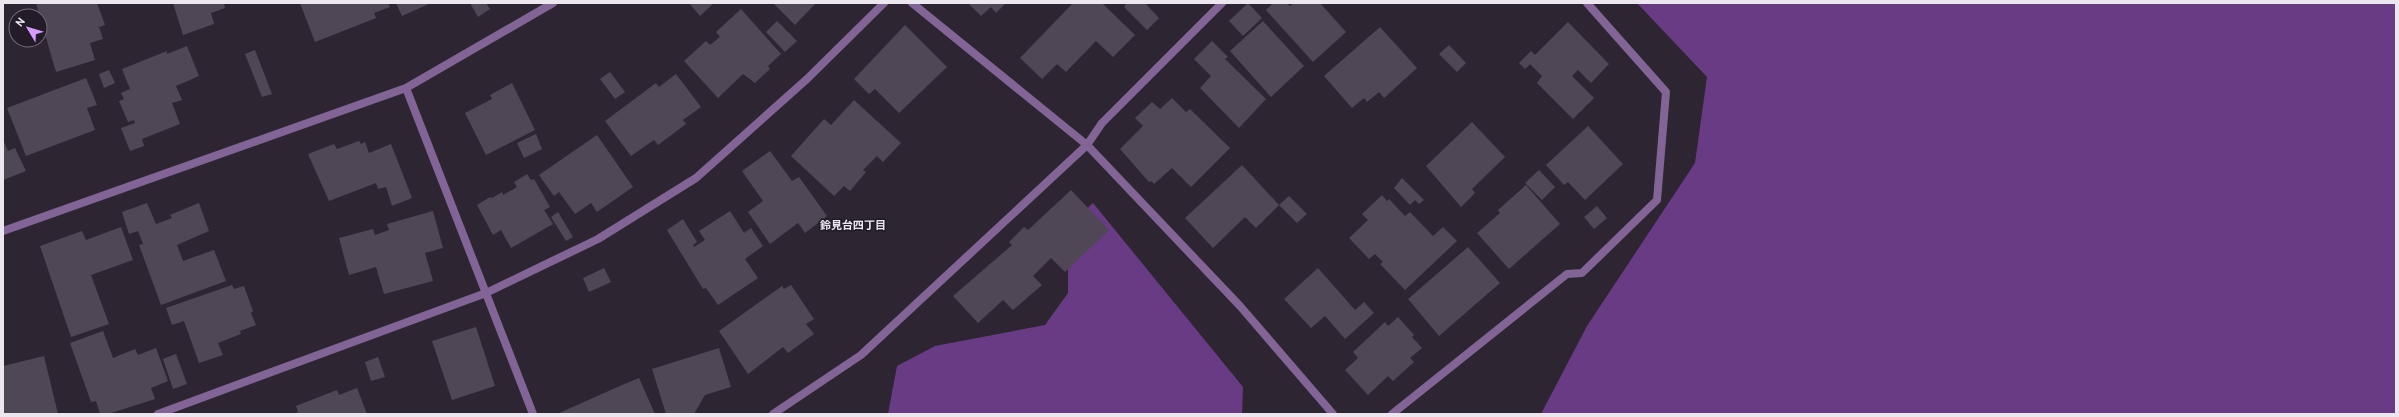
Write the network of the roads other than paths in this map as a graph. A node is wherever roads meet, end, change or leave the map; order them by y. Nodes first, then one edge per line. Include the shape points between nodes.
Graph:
1 (553, 3) edge
2 (884, 3) edge
3 (912, 3) edge
4 (1222, 3) edge
5 (1587, 3) edge
6 (406, 88) junction
7 (1087, 145) junction
8 (3, 231) edge
9 (486, 293) junction
10 (158, 414) edge
11 (533, 414) edge
12 (773, 414) edge
13 (1333, 414) edge
14 (1392, 414) edge

1 - 6 street
2 - 9 street via 807,78 696,178 598,239
3 - 7 street
4 - 7 street via 1102,123
5 - 14 street via 1666,92 1656,200 1582,272 1567,274
6 - 8 street
6 - 9 street
7 - 12 street via 862,355
7 - 13 street via 1240,306
9 - 10 street
9 - 11 street

